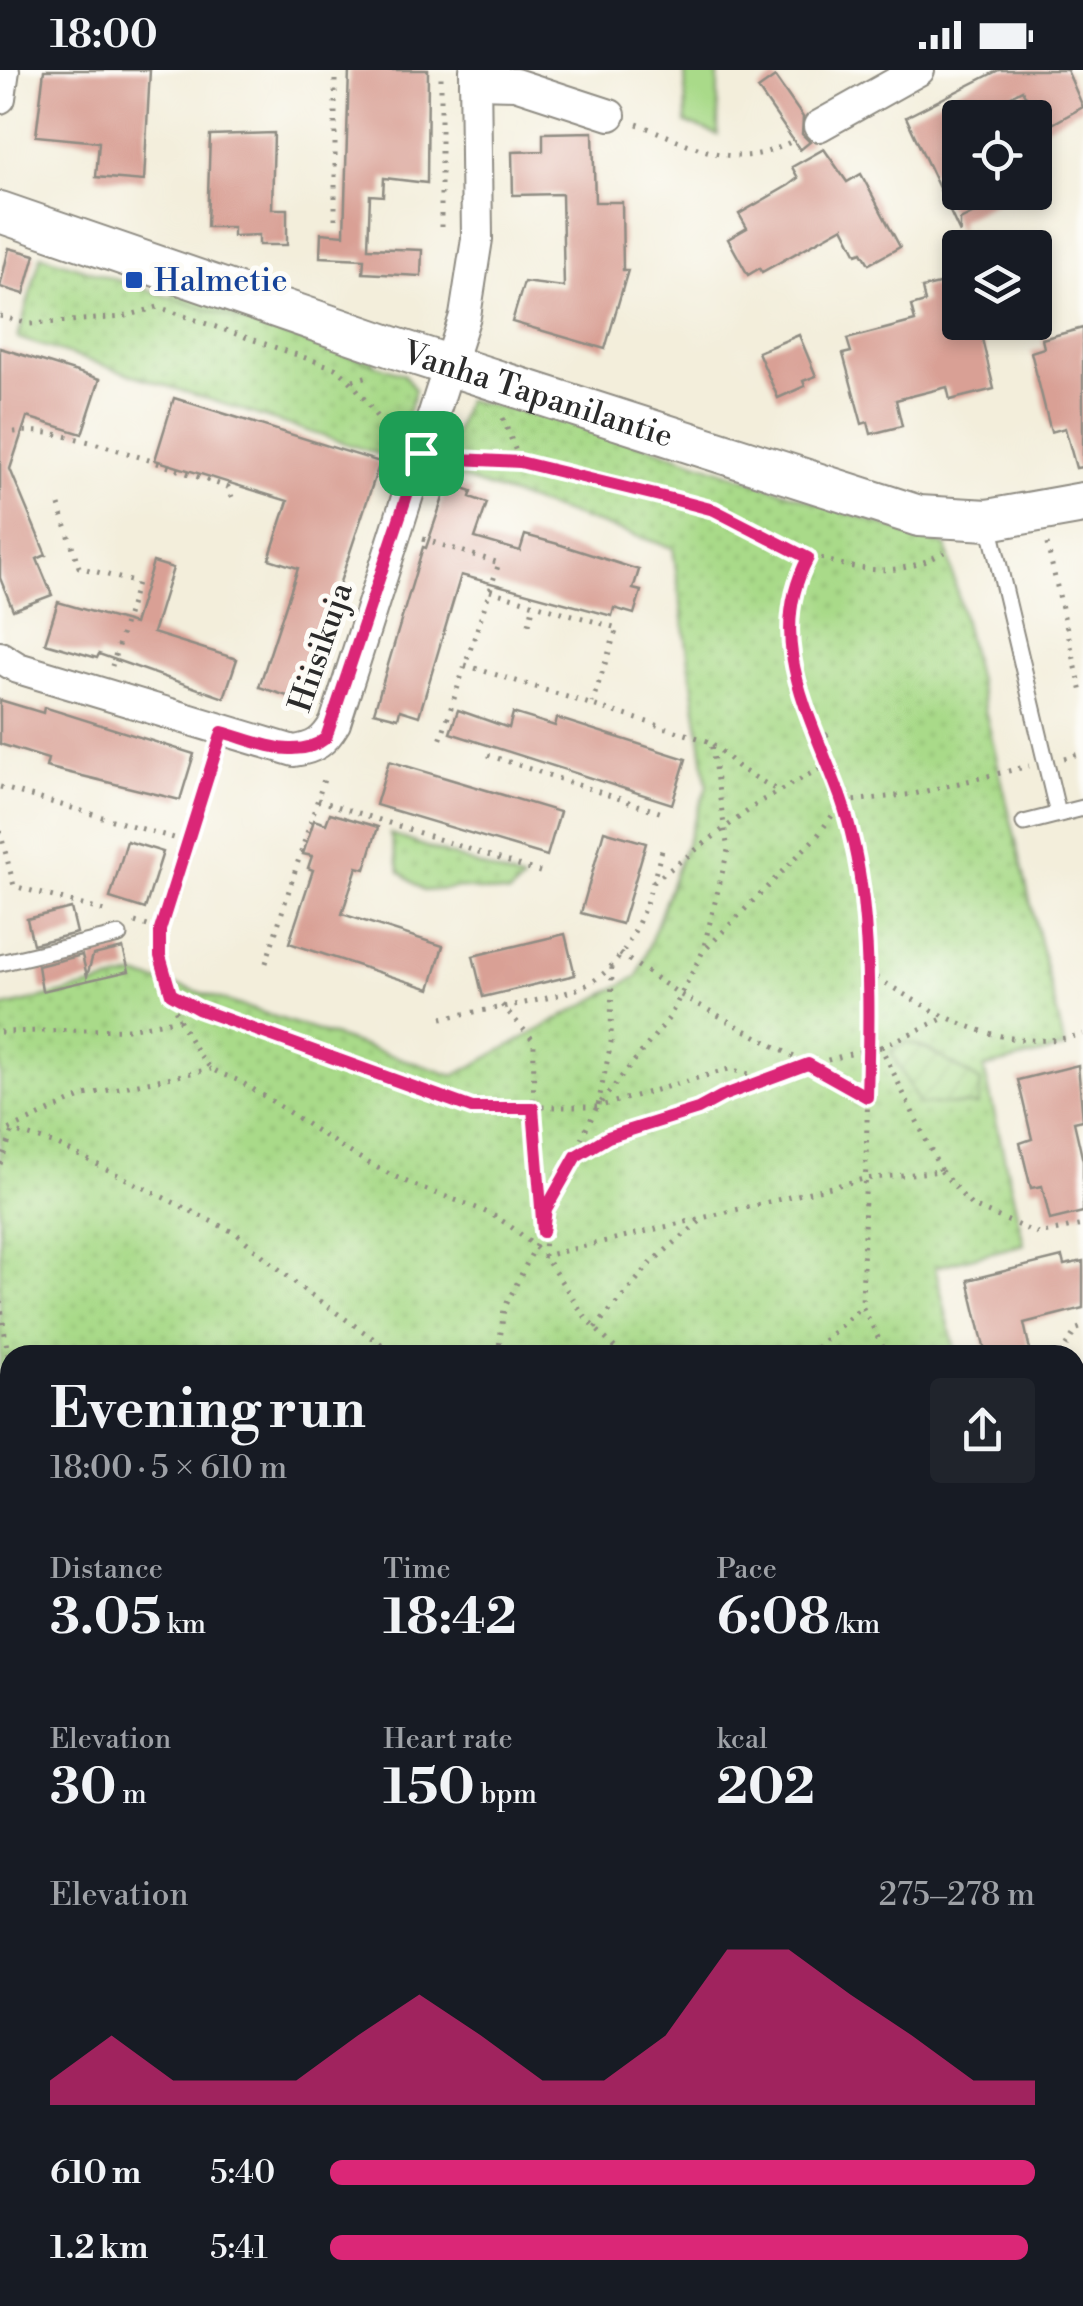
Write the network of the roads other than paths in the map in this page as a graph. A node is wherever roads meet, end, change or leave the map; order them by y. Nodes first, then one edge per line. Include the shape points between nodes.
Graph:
1 (4, 70) edge
2 (920, 70) edge
3 (475, 76) edge
4 (0, 98) edge
5 (610, 115) road end
6 (818, 126) road end
7 (0, 212) edge
8 (452, 365) junction
9 (1083, 502) edge
10 (988, 520) junction
11 (0, 657) edge
12 (1083, 808) edge
13 (1058, 814) junction
14 (1024, 822) dead end
15 (119, 935) dead end
16 (0, 963) edge

1 - 4 street
2 - 6 street
3 - 5 street
3 - 8 street, Hiisikuja via 477,239
7 - 8 street, Vanha Tapanilantie
8 - 10 street, Vanha Tapanilantie via 918,516
8 - 11 street, Hiisikuja via 326,738 313,749 294,751 222,732
9 - 10 street, Vanha Tapanilantie
10 - 13 lane
12 - 13 lane
13 - 14 lane
15 - 16 lane

